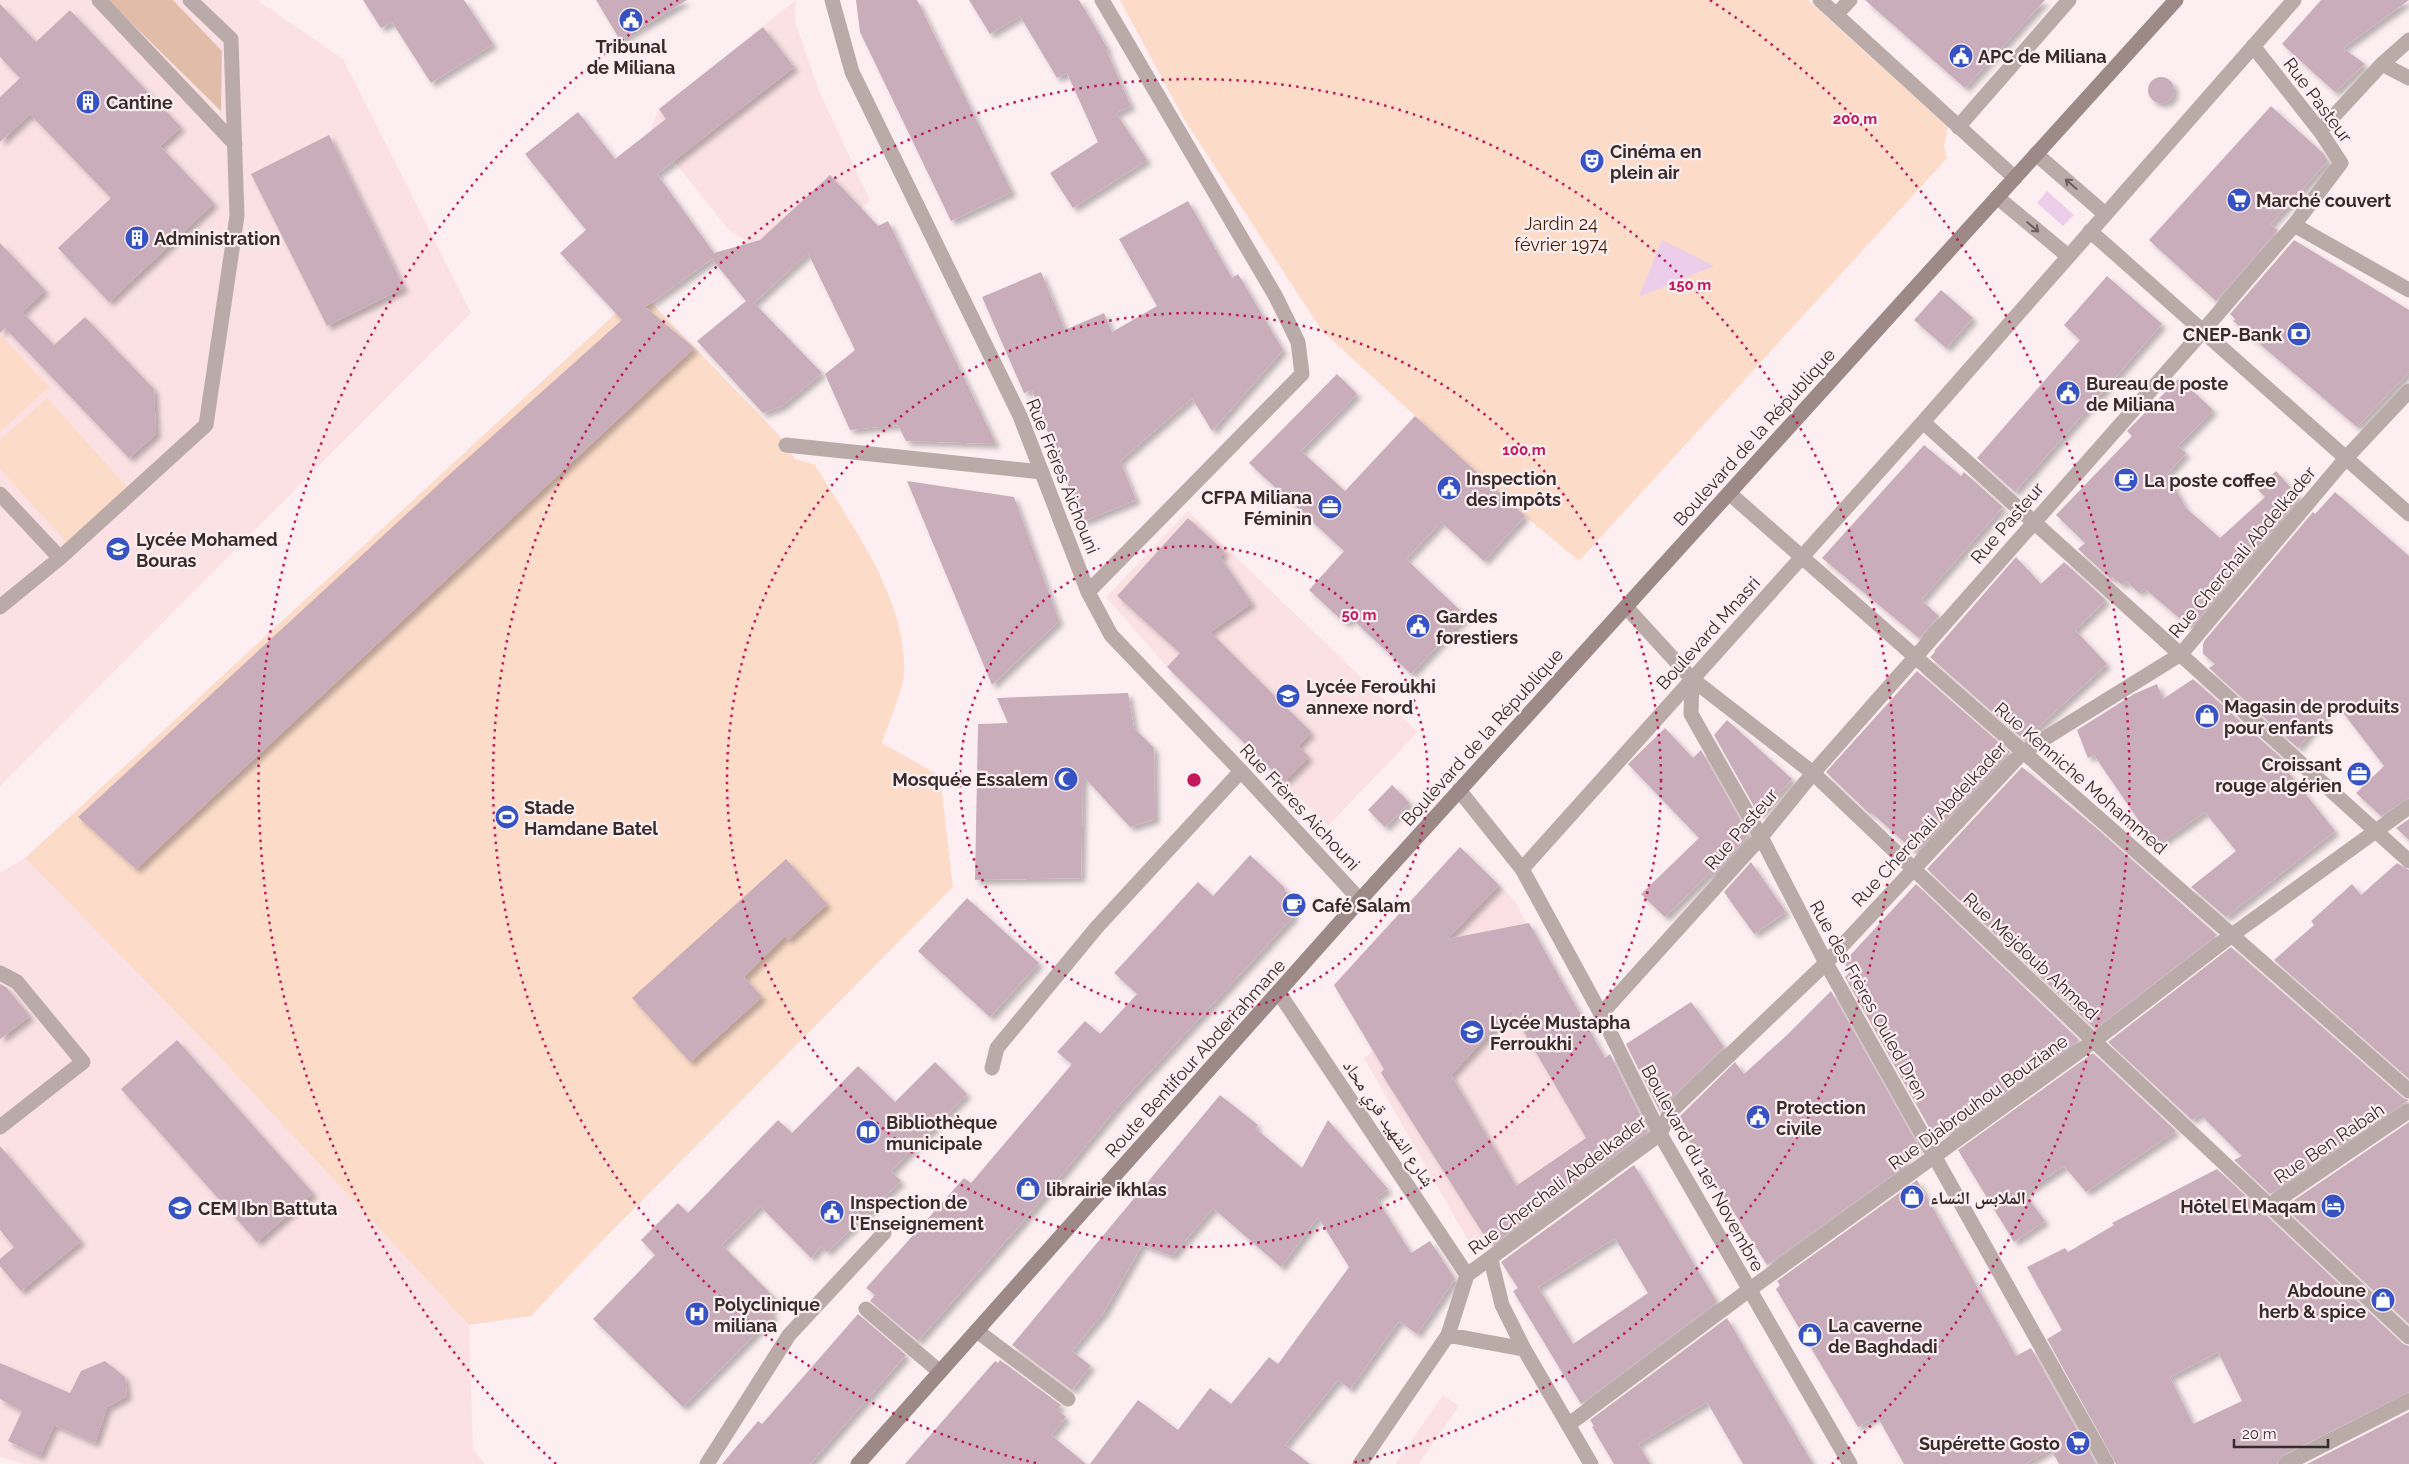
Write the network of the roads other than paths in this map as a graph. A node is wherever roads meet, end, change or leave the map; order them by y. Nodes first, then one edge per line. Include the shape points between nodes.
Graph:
1 (99, 0) edge
2 (190, 0) edge
3 (832, 0) edge
4 (1102, 0) edge
5 (1820, 0) edge
6 (1850, 0) edge
7 (2069, 0) edge
8 (2176, 0) edge
9 (2294, 0) edge
10 (1836, 15) junction
11 (2409, 40) edge
12 (2253, 46) junction
13 (2382, 64) junction
14 (2409, 78) edge
15 (1958, 127) junction
16 (2320, 131) junction
17 (235, 144) junction
18 (2036, 154) junction
19 (2015, 178) junction
20 (1997, 197) junction
21 (2105, 214) junction
22 (2294, 224) junction
23 (2090, 231) junction
24 (2068, 256) junction
25 (2409, 290) edge
26 (2203, 331) junction
27 (2409, 391) edge
28 (1923, 422) junction
29 (786, 445) dead end
30 (2346, 458) junction
31 (1042, 472) junction
32 (1728, 493) junction
33 (0, 494) edge
34 (2409, 514) edge
35 (2033, 522) junction
36 (1801, 557) junction
37 (60, 558) junction
38 (1088, 592) junction
39 (0, 607) edge
40 (1626, 607) junction
41 (2181, 654) junction
42 (1916, 657) junction
43 (1692, 679) junction
44 (2023, 752) junction
45 (1241, 771) junction
46 (1813, 773) junction
47 (1459, 790) junction
48 (2409, 807) edge
49 (2376, 831) junction
50 (1761, 837) junction
51 (2409, 861) edge
52 (1522, 869) junction
53 (1912, 869) junction
54 (1360, 900) junction
55 (2232, 936) junction
56 (1826, 963) junction
57 (0, 973) edge
58 (1279, 993) junction
59 (1601, 1014) junction
60 (2094, 1042) junction
61 (992, 1068) dead end
62 (2409, 1091) edge
63 (2409, 1112) edge
64 (0, 1127) edge
65 (1660, 1134) junction
66 (1934, 1157) junction
67 (2269, 1206) junction
68 (884, 1233) dead end
69 (1491, 1260) junction
70 (1468, 1275) junction
71 (1748, 1290) junction
72 (866, 1309) dead end
73 (977, 1330) junction
74 (1448, 1335) junction
75 (2409, 1336) edge
76 (1524, 1349) junction
77 (940, 1372) junction
78 (1068, 1399) dead end
79 (2409, 1402) edge
80 (1568, 1425) junction
81 (707, 1464) edge
82 (858, 1464) edge
83 (1360, 1464) edge
84 (1591, 1464) edge
85 (1850, 1464) edge
86 (2107, 1464) edge
87 (2286, 1464) edge

1 - 17 street
2 - 17 street via 231,39
3 - 31 street, Rue Frères Aichouni via 852,72 1020,416
4 - 38 street via 1276,297 1298,342 1302,374
5 - 10 street
6 - 10 street
7 - 15 street
8 - 18 main road, Boulevard de la République
9 - 12 street, Boulevard Mnasri
10 - 15 street
11 - 13 street
12 - 16 street, Rue Pasteur
12 - 21 street, Boulevard Mnasri
13 - 14 street
13 - 16 street
15 - 19 street
16 - 22 street, Rue Pasteur via 2341,164
17 - 37 street via 238,216 206,425
18 - 19 main road, Boulevard de la République
21 -> 18 street
19 - 20 main road, Boulevard de la République
20 -> 24 street
20 - 32 main road, Boulevard de la République
21 - 23 street, Boulevard Mnasri
22 - 25 street
22 - 26 street, Rue Pasteur
23 - 24 street, Boulevard Mnasri
23 - 26 street
24 - 28 street, Boulevard Mnasri
26 - 30 street
26 - 35 street, Rue Pasteur
27 - 30 street, Rue Cherchali Abdelkader
28 - 35 street
28 - 36 street, Boulevard Mnasri
29 - 31 street
30 - 34 street
30 - 41 street, Rue Cherchali Abdelkader
31 - 38 street, Rue Frères Aichouni
32 - 36 street, Rue Kenniche Mohammed
32 - 40 main road, Boulevard de la République
33 - 37 street
35 - 41 street
35 - 42 street, Rue Pasteur
36 - 42 street, Rue Kenniche Mohammed
36 - 43 street, Boulevard Mnasri
37 - 39 street
38 - 45 street, Rue Frères Aichouni via 1111,635
40 - 43 street, Rue Mejdoub Ahmed
40 - 47 main road, Boulevard de la République
41 - 44 street, Rue Cherchali Abdelkader
41 - 49 street
42 - 44 street, Rue Kenniche Mohammed
42 - 46 street, Rue Pasteur
43 - 46 street, Rue Mejdoub Ahmed
43 - 50 street, Rue des Frères Ouled Dren via 1691,714
43 - 52 street, Boulevard Mnasri
44 - 53 street, Rue Cherchali Abdelkader
44 - 55 street, Rue Kenniche Mohammed
45 - 54 street, Rue Frères Aichouni
45 - 61 street via 1097,927 996,1048
46 - 50 street, Rue Pasteur
46 - 53 street, Rue Mejdoub Ahmed
47 - 52 street, Boulevard du 1er Novembre
47 - 54 main road, Boulevard de la République
48 - 49 street, Rue Djabrouhou Bouziane
49 - 51 street
49 - 55 street, Rue Djabrouhou Bouziane
50 - 56 street, Rue des Frères Ouled Dren
50 - 59 street, Rue Pasteur
52 - 59 street, Boulevard du 1er Novembre
53 - 56 street, Rue Cherchali Abdelkader
53 - 60 street, Rue Mejdoub Ahmed
54 - 58 main road, Route Bentifour Abderrahmane
55 - 60 street, Rue Djabrouhou Bouziane
55 - 62 street, Rue Kenniche Mohammed
56 - 65 street, Rue Cherchali Abdelkader via 1670,1112
56 - 66 street, Rue des Frères Ouled Dren
57 - 64 street via 17,982 83,1062
58 - 70 street, شارع الشهيد قري محاد
58 - 73 main road, Route Bentifour Abderrahmane
59 - 65 street, Boulevard du 1er Novembre
60 - 66 street, Rue Djabrouhou Bouziane
60 - 67 street, Rue Mejdoub Ahmed
63 - 67 street, Rue Ben Rabah
65 - 69 street, Rue Cherchali Abdelkader
65 - 71 street, Boulevard du 1er Novembre
66 - 71 street, Rue Djabrouhou Bouziane
66 - 86 street, Rue des Frères Ouled Dren
67 - 75 street, Rue Mejdoub Ahmed
68 - 81 street via 789,1336
69 - 70 street, Rue Cherchali Abdelkader
69 - 76 street via 1502,1305
70 - 74 street
71 - 80 street, Rue Djabrouhou Bouziane
71 - 85 street, Boulevard du 1er Novembre
72 - 77 street
73 - 77 main road, Route Bentifour Abderrahmane
73 - 78 street
74 - 76 street
74 - 83 street
76 - 80 street
77 - 82 main road, Route Bentifour Abderrahmane
79 - 87 street
80 - 84 street

